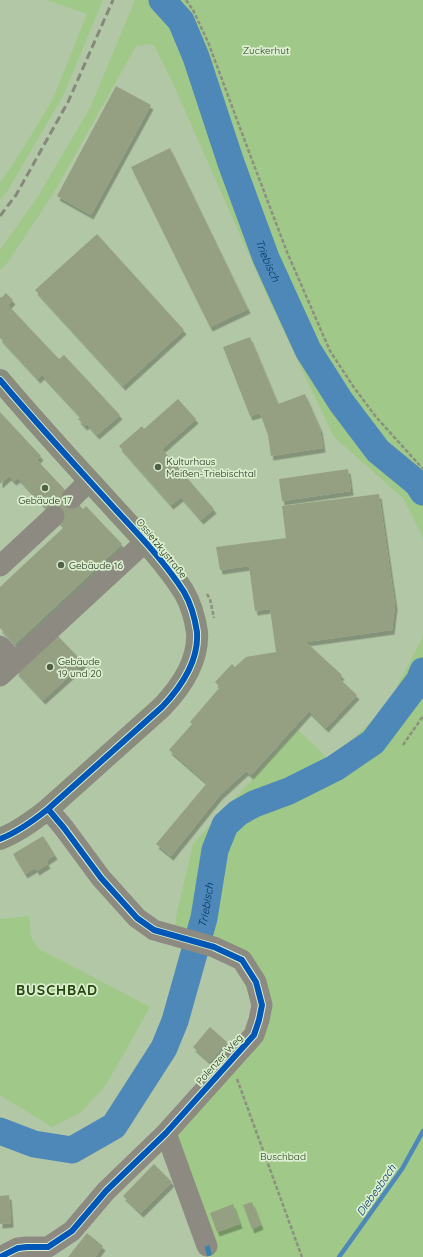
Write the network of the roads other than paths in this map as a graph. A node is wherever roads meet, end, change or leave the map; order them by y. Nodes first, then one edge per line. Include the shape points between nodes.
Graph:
1 (0, 380) edge
2 (89, 481) junction
3 (72, 498) dead end
4 (54, 516) dead end
5 (145, 542) junction
6 (3, 557) edge
7 (0, 646) edge
8 (15, 662) junction
9 (0, 676) edge
10 (48, 809) junction
11 (0, 839) edge
12 (166, 1133) junction
13 (207, 1246) dead end
14 (48, 1252) edge
15 (0, 1257) edge

1 - 2 main road, Ossietzkystraße
2 - 3 street
2 - 5 main road, Ossietzkystraße
4 - 6 street
5 - 8 street
5 - 10 main road, Ossietzkystraße via 185,594 193,612 197,633 195,653 188,674 162,707
7 - 8 street
8 - 9 street
10 - 11 main road, Ossietzkystraße via 30,823
10 - 12 street, Polenzer Weg via 101,878 137,918 154,930 214,947 242,960 256,982 262,1005 254,1035
12 - 13 street
12 - 14 street, Polenzer Weg via 106,1191 72,1232
14 - 15 street, Polenzer Weg via 27,1246

